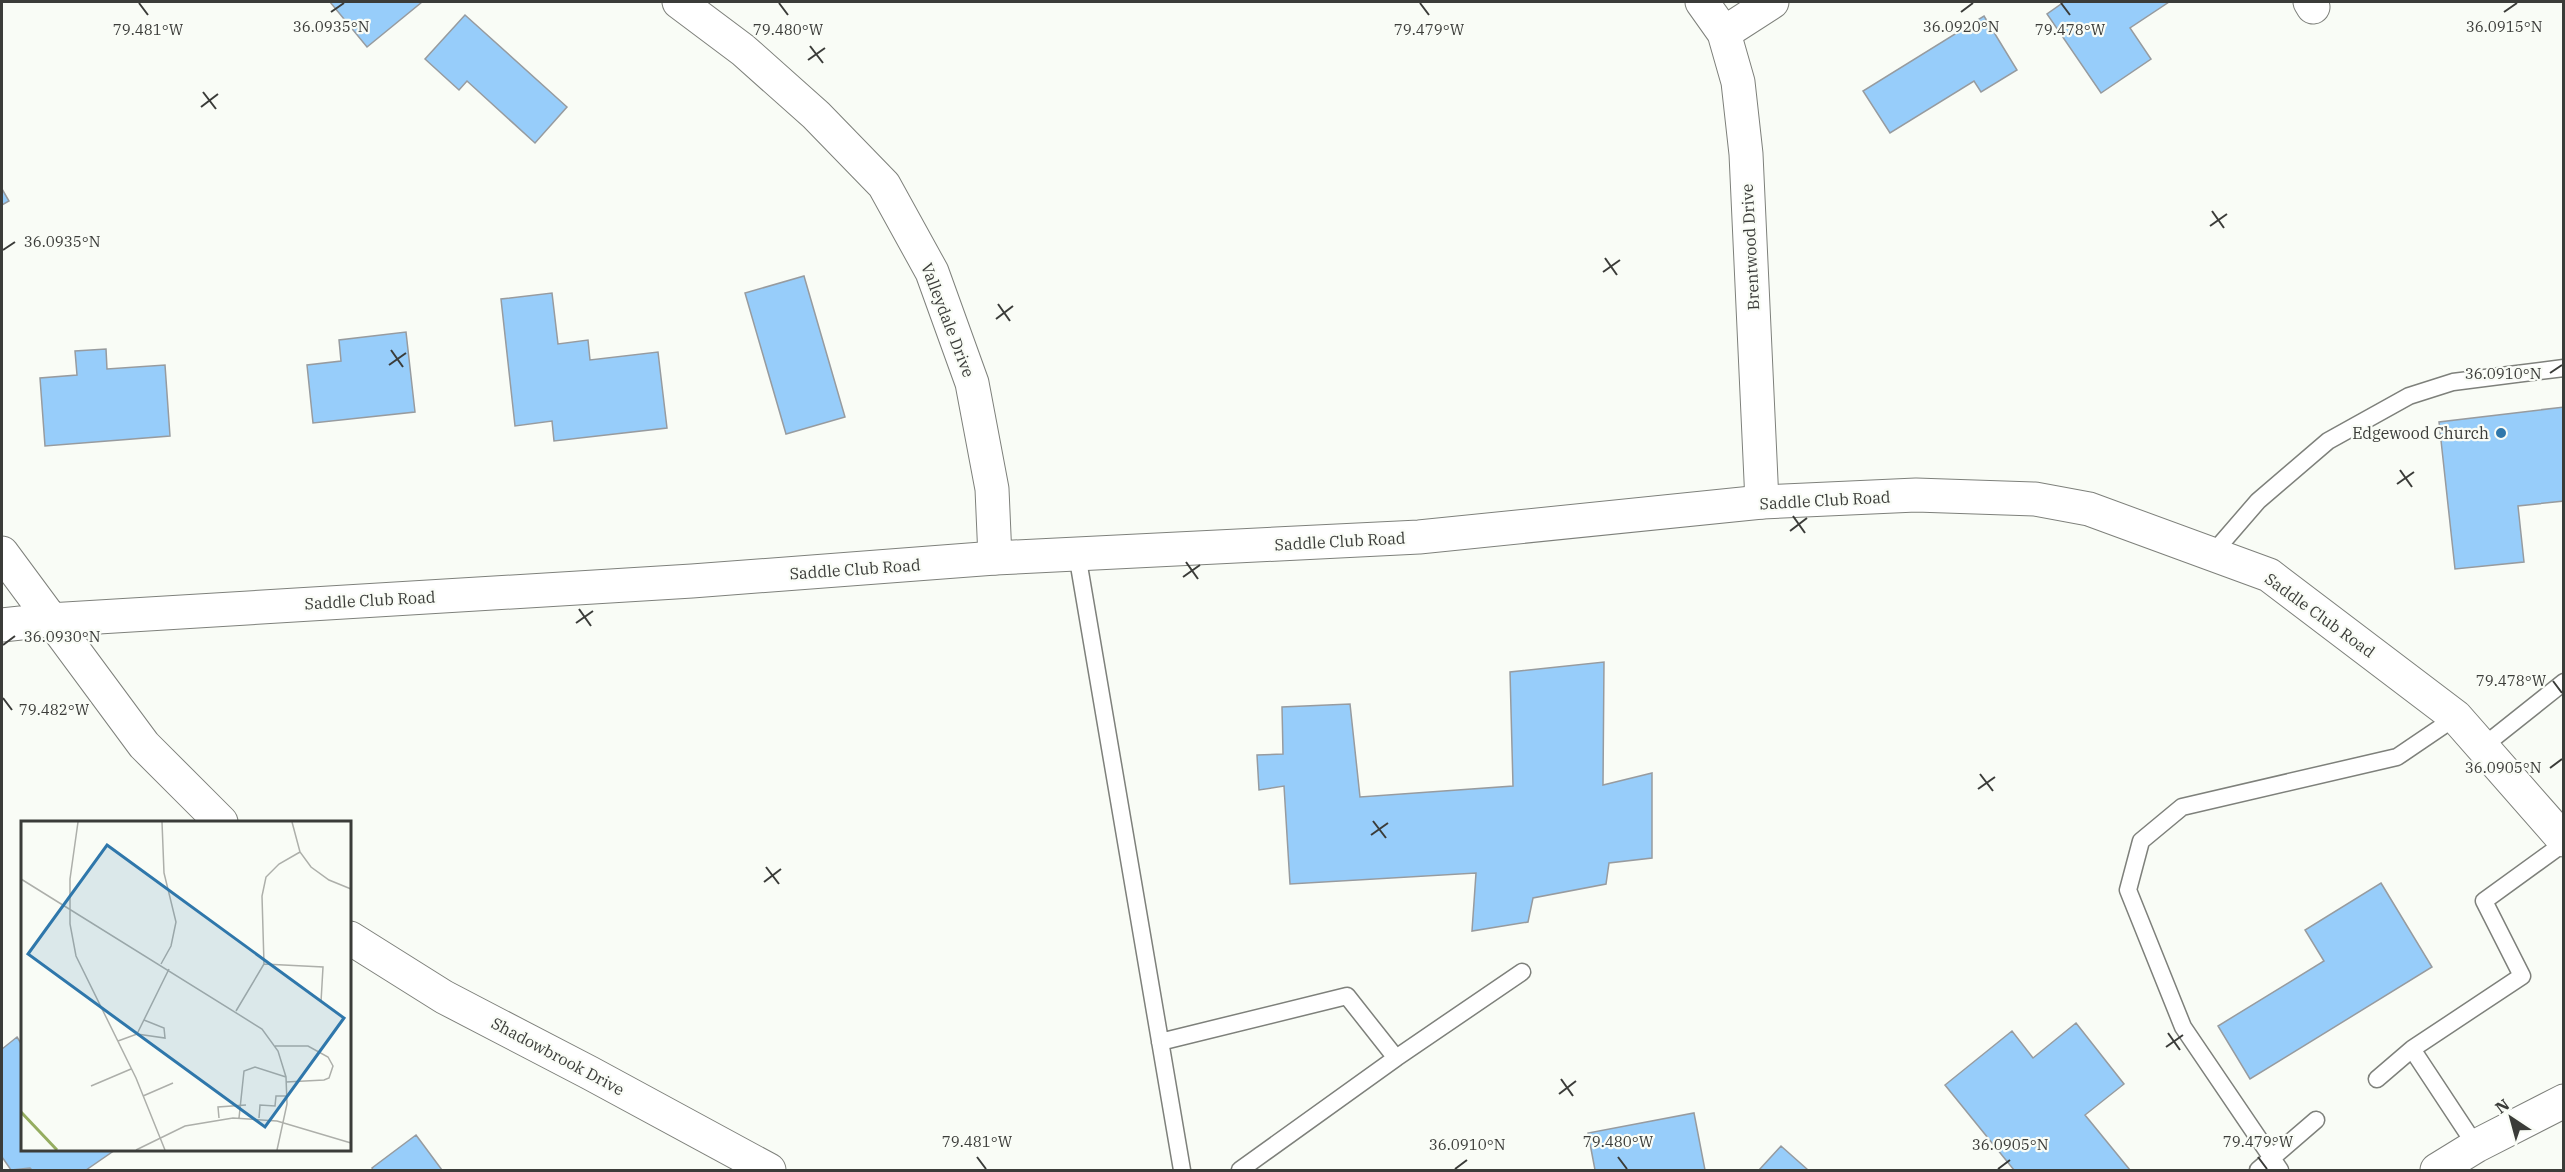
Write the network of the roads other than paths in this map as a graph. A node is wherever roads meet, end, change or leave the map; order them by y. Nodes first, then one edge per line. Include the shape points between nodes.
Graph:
1 (679, 2) edge
2 (1702, 2) edge
3 (1772, 2) edge
4 (1724, 33) junction
5 (2564, 368) edge
6 (1762, 502) junction
7 (2, 553) edge
8 (2213, 553) junction
9 (1077, 554) junction
10 (995, 558) junction
11 (49, 620) junction
12 (2, 625) edge
13 (2564, 682) edge
14 (2456, 717) junction
15 (2481, 748) junction
16 (220, 821) edge
17 (2564, 842) edge
18 (351, 939) edge
19 (1522, 972) dead end
20 (1160, 1042) junction
21 (2412, 1049) junction
22 (1396, 1058) junction
23 (2376, 1079) dead end
24 (2564, 1101) edge
25 (2316, 1120) dead end
26 (2476, 1146) junction
27 (2276, 1165) edge
28 (769, 1170) edge
29 (1182, 1170) edge
30 (1240, 1170) edge
31 (2259, 1170) edge
32 (2437, 1170) edge

1 - 10 street, Valleydale Drive via 743,50 884,185 932,272 972,383 992,489
2 - 4 street, Brentwood Drive
3 - 4 street
4 - 6 street, Brentwood Drive via 1738,82 1746,154
5 - 8 lane via 2453,382 2409,396 2328,441 2258,501
6 - 8 street, Saddle Club Road via 1916,495 2035,499 2090,509
6 - 9 street, Saddle Club Road via 1419,537
7 - 11 street
8 - 14 street, Saddle Club Road via 2269,575
9 - 10 street, Saddle Club Road
9 - 20 lane
10 - 11 street, Saddle Club Road via 692,581
11 - 12 street, Saddle Club Road
11 - 16 street via 144,745
13 - 15 lane
14 - 15 street, Saddle Club Road
14 - 27 lane via 2397,757 2182,807 2141,841 2128,890 2183,1027
15 - 17 street, Saddle Club Road
17 - 21 lane via 2484,901 2522,976
18 - 28 street, Shadowbrook Drive via 444,997
19 - 22 lane
20 - 22 lane via 1347,996
20 - 29 lane
21 - 23 lane
21 - 26 lane
22 - 30 lane
24 - 26 street
25 - 27 lane
26 - 32 street
27 - 31 lane

